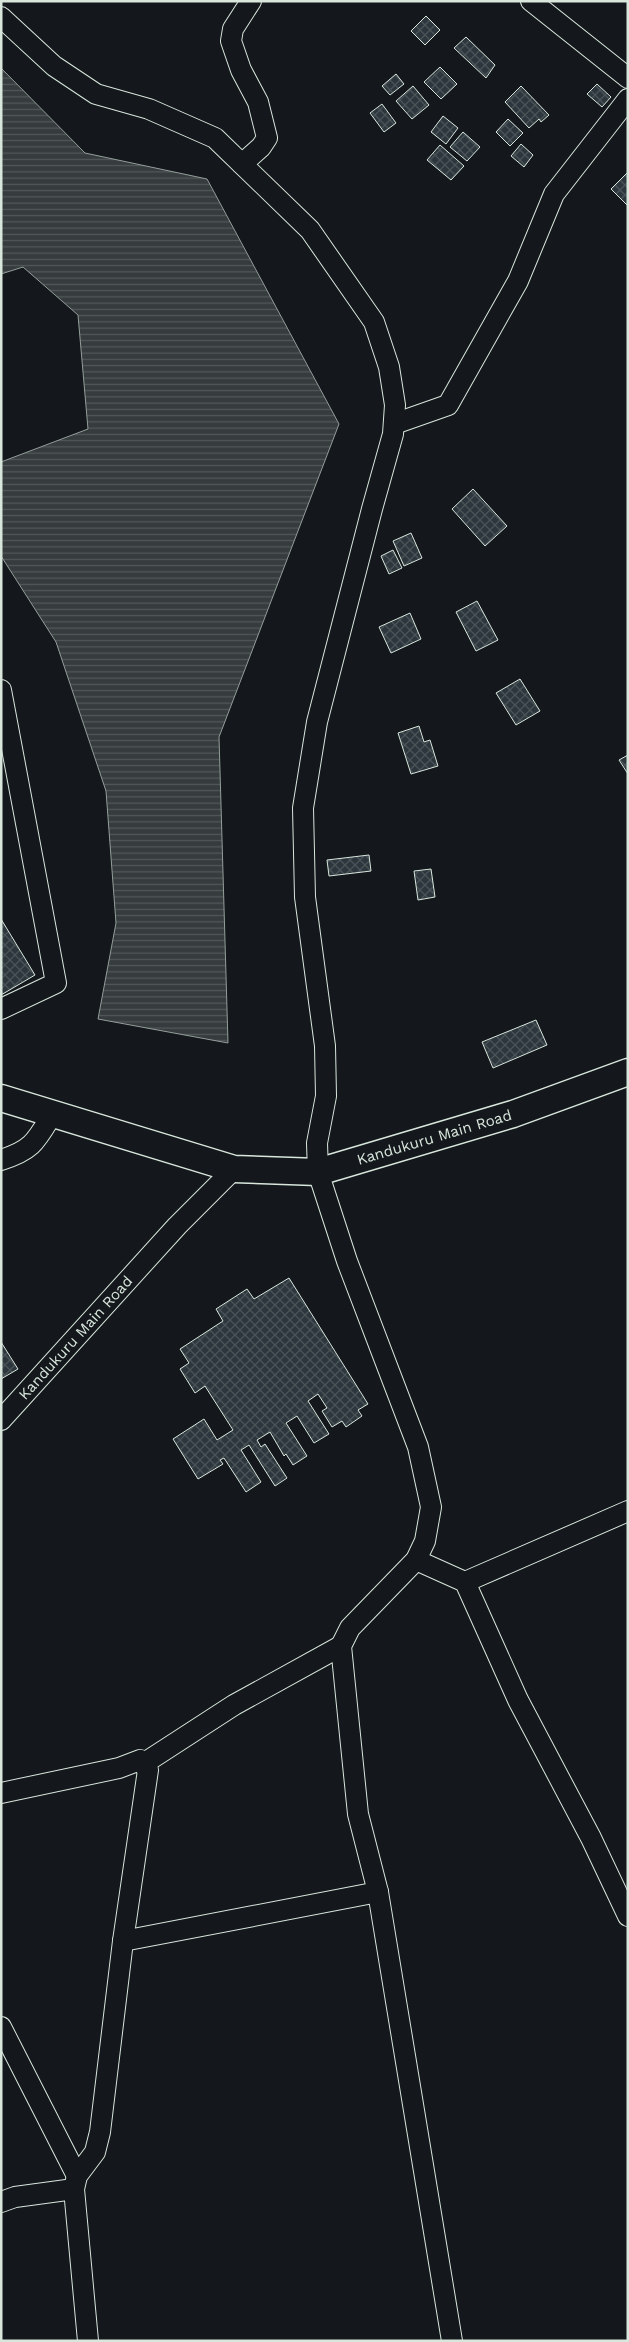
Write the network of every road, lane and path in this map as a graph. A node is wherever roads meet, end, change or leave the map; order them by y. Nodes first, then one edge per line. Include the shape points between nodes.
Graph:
1 (251, 1) edge
2 (530, 1) edge
3 (1, 17) edge
4 (628, 78) edge
5 (628, 99) edge
6 (242, 164) junction
7 (394, 424) junction
8 (1, 690) edge
9 (1, 1009) edge
10 (628, 1072) edge
11 (1, 1098) edge
12 (53, 1114) junction
13 (1, 1160) edge
14 (234, 1169) junction
15 (318, 1172) junction
16 (1, 1420) edge
17 (628, 1512) edge
18 (416, 1560) junction
19 (465, 1582) junction
20 (341, 1646) junction
21 (143, 1764) junction
22 (1, 1793) edge
23 (378, 1892) junction
24 (628, 1916) edge
25 (123, 1941) junction
26 (1, 2027) edge
27 (76, 2183) junction
28 (1, 2202) edge
29 (88, 2341) edge
30 (452, 2341) edge

1 - 6 street via 233,29 231,41 241,70 258,102 267,138
2 - 4 street
3 - 6 street via 54,66 96,94 149,109 215,138
5 - 7 street via 554,194 518,281 448,405
6 - 7 street via 310,230 374,322 389,366 395,405
7 - 15 street via 317,722 303,808 305,897 325,1046 326,1096 317,1143
8 - 9 street via 56,982
10 - 15 main road, Kandukuru Main Road via 513,1114
11 - 12 main road, Kandukuru Main Road
12 - 13 street via 37,1140 22,1154
12 - 14 main road, Kandukuru Main Road
14 - 15 main road, Kandukuru Main Road
14 - 16 street, Kandukuru Main Road via 177,1226
15 - 18 street via 347,1261 418,1446 431,1507 426,1541
17 - 19 street
18 - 19 street
18 - 20 street via 350,1628
19 - 24 street via 518,1700
20 - 21 street via 234,1705
20 - 23 street via 358,1814
21 - 22 street via 140,1760 119,1768
21 - 25 street via 148,1770
23 - 25 street
23 - 30 street
25 - 27 street via 100,2132 95,2152
26 - 27 street
27 - 28 street
27 - 29 street

